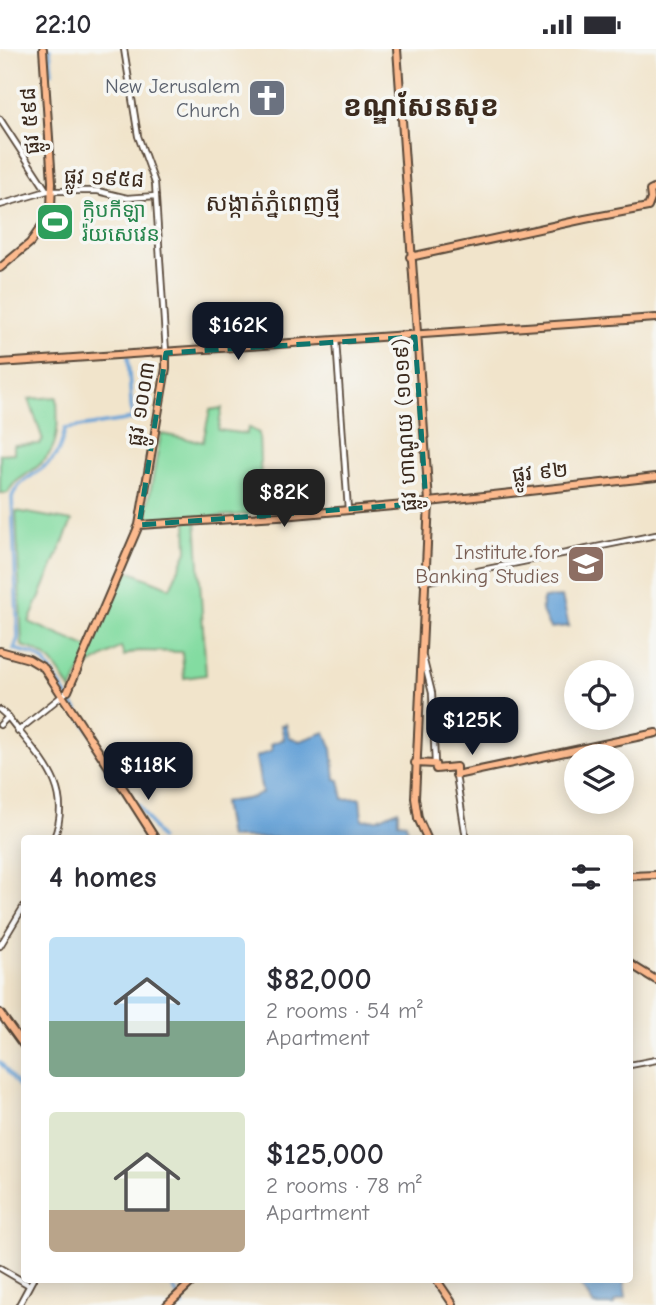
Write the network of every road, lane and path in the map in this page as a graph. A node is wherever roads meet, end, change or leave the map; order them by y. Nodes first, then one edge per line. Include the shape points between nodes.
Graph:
1 (41, 49) edge
2 (124, 49) edge
3 (396, 49) edge
4 (0, 119) edge
5 (656, 188) edge
6 (49, 191) junction
7 (156, 196) junction
8 (0, 205) edge
9 (411, 257) junction
10 (0, 268) edge
11 (656, 318) edge
12 (416, 336) junction
13 (336, 341) junction
14 (166, 352) junction
15 (0, 364) edge
16 (656, 477) edge
17 (428, 503) junction
18 (348, 510) junction
19 (139, 525) junction
20 (656, 535) edge
21 (424, 581) junction
22 (0, 652) edge
23 (421, 654) junction
24 (64, 694) junction
25 (0, 710) edge
26 (8, 717) junction
27 (0, 726) edge
28 (18, 731) junction
29 (656, 733) edge
30 (416, 764) junction
31 (435, 764) junction
32 (456, 775) junction
33 (55, 835) edge
34 (151, 835) edge
35 (425, 835) edge
36 (466, 835) edge
37 (656, 875) edge
38 (633, 876) edge
39 (21, 911) edge
40 (0, 946) edge
41 (633, 965) edge
42 (656, 979) edge
43 (0, 1014) edge
44 (21, 1043) edge
45 (656, 1060) edge
46 (633, 1064) edge
47 (0, 1268) edge
48 (21, 1280) edge
49 (26, 1283) edge
50 (195, 1283) edge
51 (440, 1283) edge
52 (29, 1285) joint
53 (453, 1304) edge
54 (19, 1305) edge
55 (168, 1305) edge

1 - 6 main road, ផ្លូវ ៥៩៨
2 - 7 street, ផ្លូវ ១០០៣ via 138,136
3 - 9 main road, ផ្លូវ ហាណូយ (១០១៩)
4 - 6 street
5 - 9 main road via 650,191 649,207
6 - 7 street, ផ្លូវ ១៩៥៨
6 - 8 street, ផ្លូវ ១៩៥៨
6 - 10 main road, ផ្លូវ ៥៩៨ via 50,211 41,228
7 - 14 street, ផ្លូវ ១០០៣
9 - 12 main road, ផ្លូវ ហាណូយ (១០១៩)
11 - 12 main road
12 - 13 main road
12 - 17 main road, ផ្លូវ ហាណូយ (១០១៩)
13 - 14 main road
13 - 18 street
14 - 15 main road
14 - 19 main road, ផ្លូវ ១០០៣
16 - 17 main road, ផ្លូវ ៩២
17 - 18 main road, ផ្លូវ ៩២
17 - 21 main road, ផ្លូវ ហាណូយ (១០១៩)
18 - 19 main road, ផ្លូវ ៩២
19 - 24 main road, ផ្លូវ ១០០៣
20 - 21 street
21 - 23 main road, ផ្លូវ ហាណូយ (១០១៩)
22 - 24 main road via 38,666
23 - 30 main road, ផ្លូវ ហាណូយ (១០១៩)
23 - 31 street via 432,693
24 - 28 street, ផ្លូវ ១០០៣
24 - 34 main road
25 - 26 street
26 - 27 street
26 - 28 street
28 - 33 street via 56,783 61,815
29 - 32 main road
30 - 31 main road
30 - 35 main road, ផ្លូវ ហាណូយ (១០១៩) via 416,809
31 - 32 main road via 436,769 456,767
32 - 36 street
37 - 38 main road
39 - 40 street
41 - 42 main road
43 - 44 main road
45 - 46 street
47 - 48 street
49 - 52 street
50 - 55 main road
51 - 53 main road
52 - 54 street

